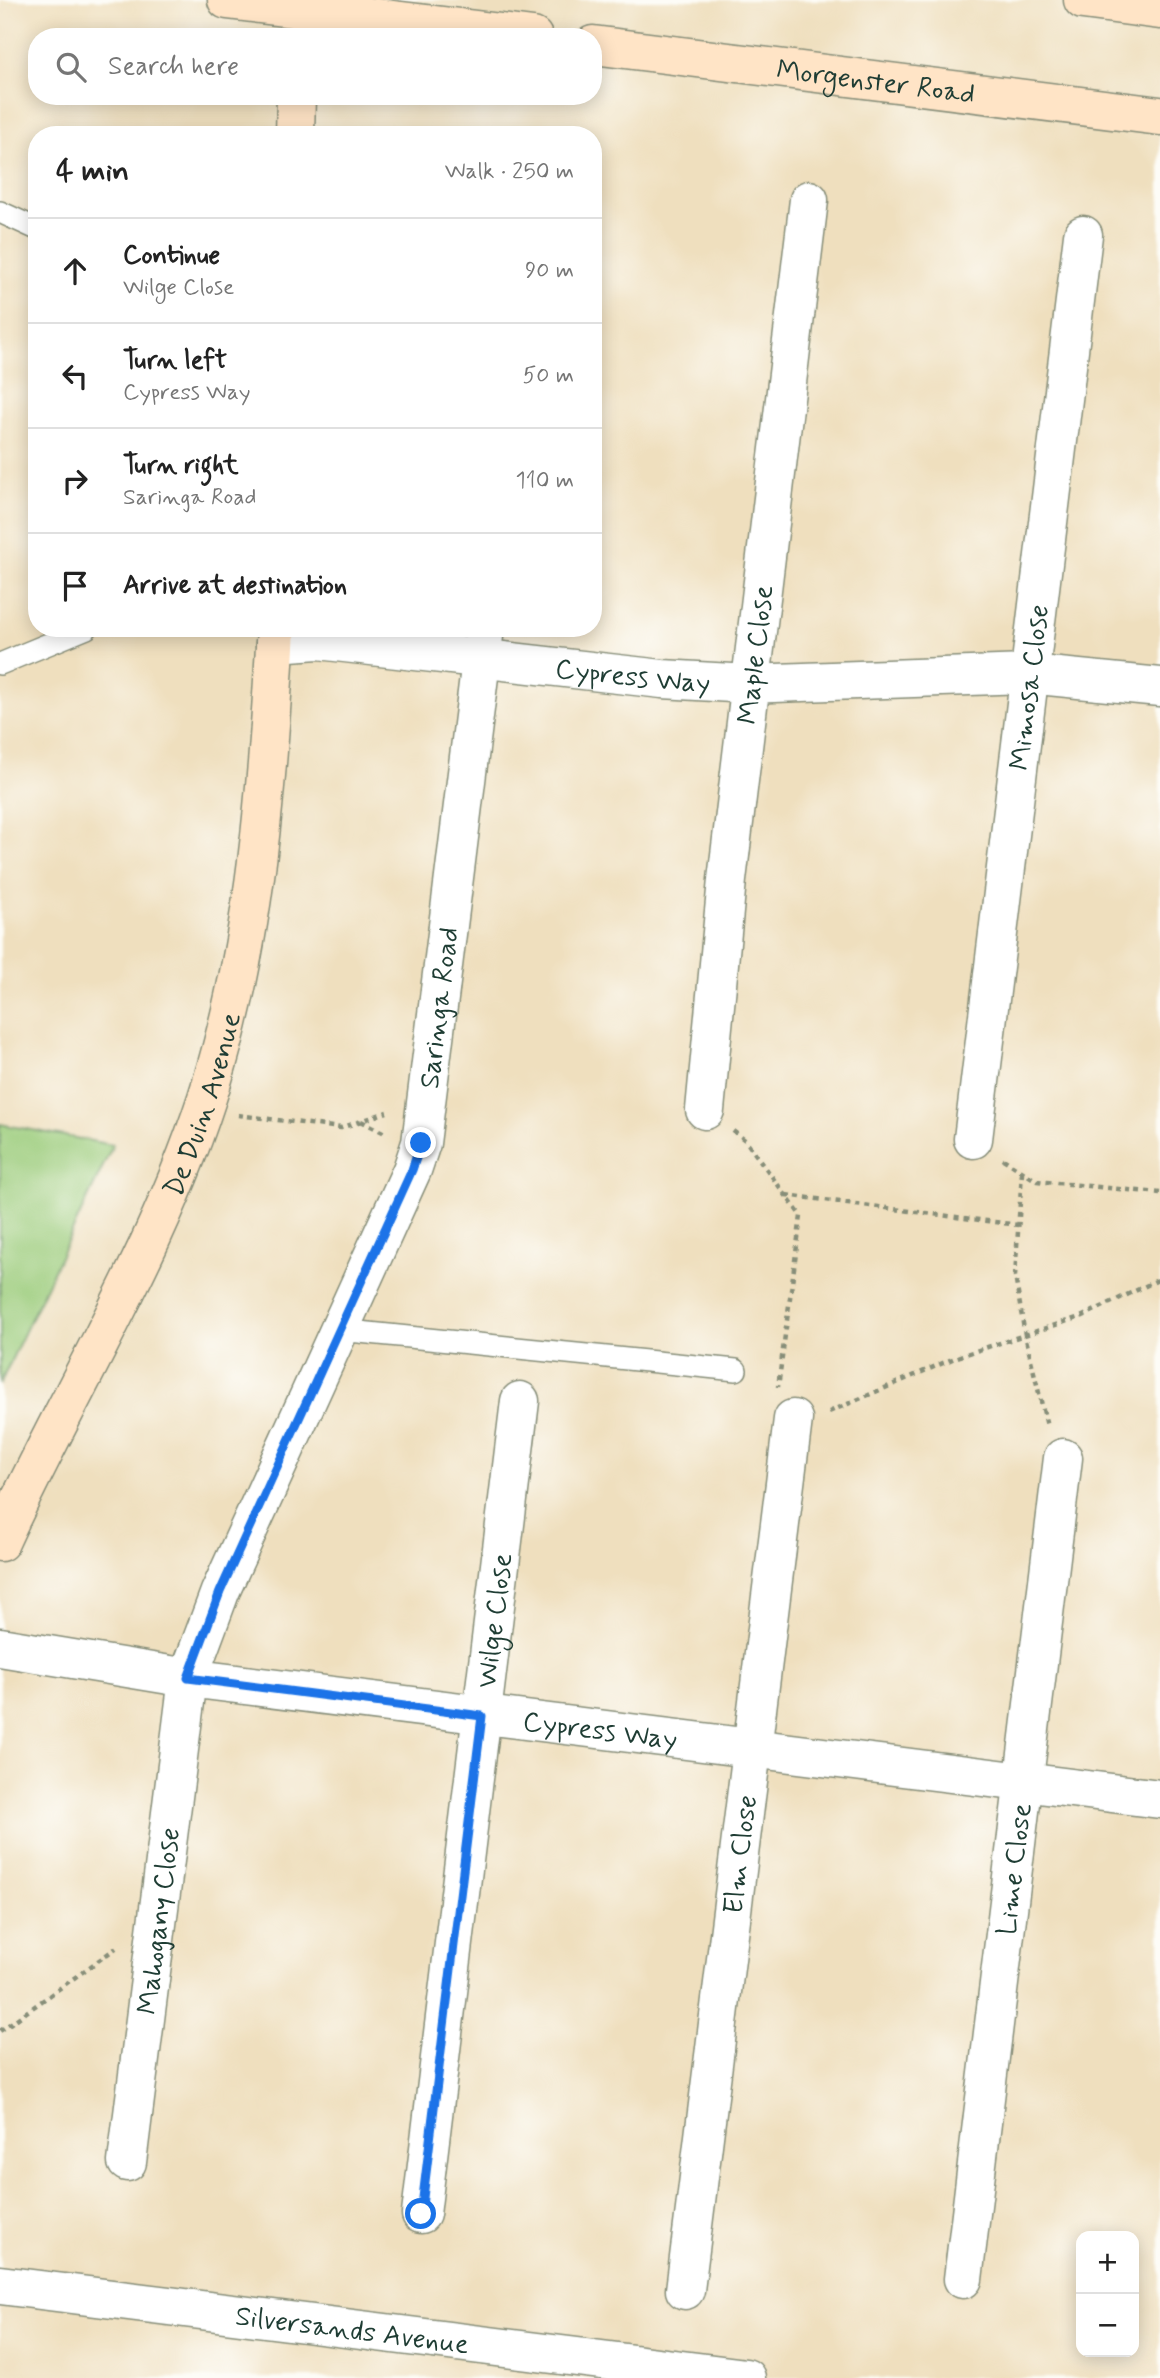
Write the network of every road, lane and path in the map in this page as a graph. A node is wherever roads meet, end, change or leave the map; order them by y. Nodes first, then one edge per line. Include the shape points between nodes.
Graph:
1 (227, 0) edge
2 (1083, 0) edge
3 (1160, 10) edge
4 (298, 15) edge
5 (437, 28) edge
6 (602, 46) edge
7 (296, 105) edge
8 (1160, 116) edge
9 (295, 126) edge
10 (809, 200) dead end
11 (0, 212) edge
12 (28, 225) edge
13 (1083, 235) dead end
14 (65, 637) edge
15 (275, 637) edge
16 (292, 637) edge
17 (483, 644) edge
18 (0, 664) edge
19 (1028, 674) junction
20 (750, 684) junction
21 (1160, 687) edge
22 (395, 1110) dead end
23 (705, 1110) dead end
24 (263, 1120) dead end
25 (973, 1139) dead end
26 (746, 1140) dead end
27 (1160, 1193) edge
28 (785, 1194) junction
29 (1018, 1225) junction
30 (1160, 1279) edge
31 (339, 1330) junction
32 (1025, 1335) junction
33 (736, 1370) dead end
34 (520, 1401) dead end
35 (784, 1410) joint
36 (837, 1410) dead end
37 (1056, 1447) joint
38 (0, 1542) edge
39 (0, 1647) edge
40 (188, 1678) junction
41 (482, 1716) junction
42 (752, 1750) junction
43 (1023, 1782) junction
44 (1160, 1799) edge
45 (156, 1942) junction
46 (0, 2031) edge
47 (128, 2162) dead end
48 (421, 2214) dead end
49 (963, 2279) dead end
50 (0, 2285) edge
51 (685, 2290) dead end
52 (676, 2374) edge
53 (746, 2378) edge

1 - 4 street
2 - 3 street
4 - 5 street
6 - 8 street, Morgenster Road
7 - 9 street
10 - 20 street, Maple Close
11 - 12 lane
13 - 19 street, Mimosa Close
14 - 18 lane
15 - 38 street, De Duin Avenue via 251,906 213,1082 144,1254
16 - 17 street, Cypress Way
17 - 20 street, Cypress Way via 662,679
17 - 31 street, Saringa Road via 421,1143
19 - 20 street, Cypress Way
19 - 21 street, Cypress Way
19 - 25 street, Mimosa Close
20 - 23 street, Maple Close
22 - 24 path via 341,1128
26 - 28 path
27 - 29 path via 1037,1181 1022,1172
28 - 29 path
28 - 35 path via 801,1216
29 - 32 path via 1015,1276
30 - 32 path via 1083,1316
31 - 33 lane
31 - 40 street, Saringa Road via 220,1592
32 - 36 path via 957,1357
32 - 37 path
34 - 41 street, Wilge Close
35 - 42 street, Elm Close
37 - 43 street, Lime Close
39 - 40 street, Cypress Way
40 - 41 street, Cypress Way
40 - 45 street, Mahogany Close
41 - 42 street, Cypress Way
41 - 48 street, Wilge Close
42 - 43 street, Cypress Way
42 - 51 street, Elm Close
43 - 44 street, Cypress Way
43 - 49 street, Lime Close
45 - 46 path via 128,1939
45 - 47 street, Mahogany Close
50 - 52 street, Silversands Avenue
52 - 53 street, Silversands Avenue

